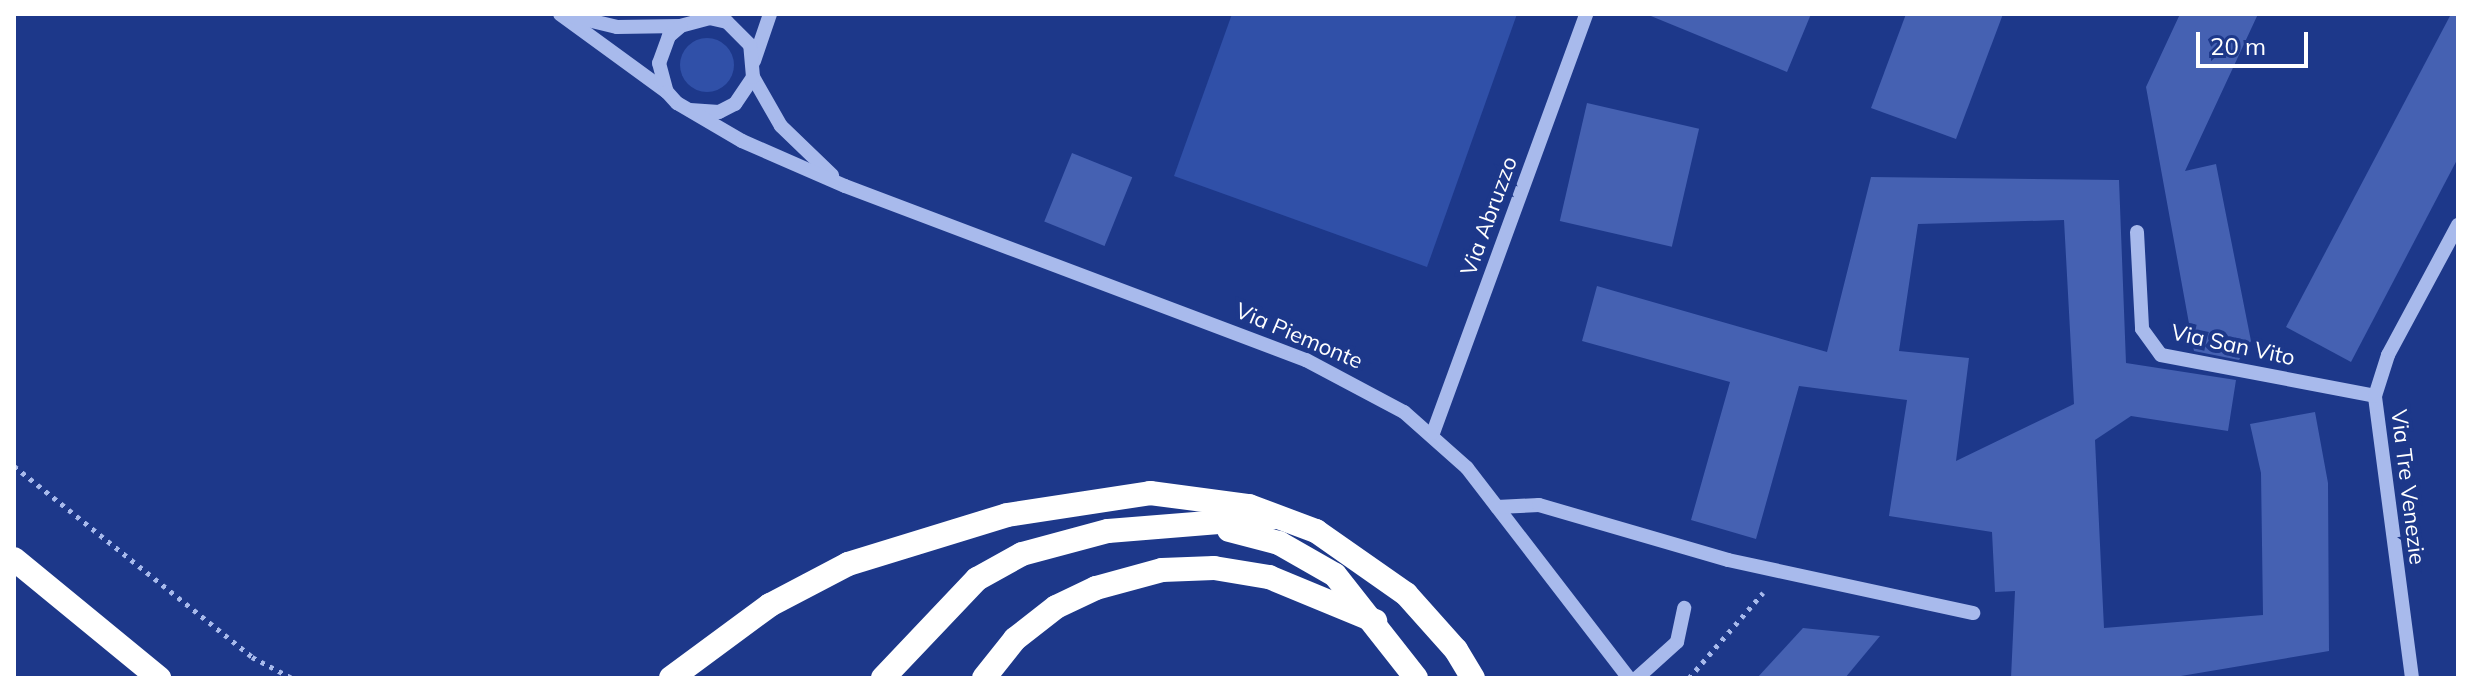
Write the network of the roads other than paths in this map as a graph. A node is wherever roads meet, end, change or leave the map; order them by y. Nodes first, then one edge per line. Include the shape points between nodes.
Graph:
1 (562, 14) edge
2 (770, 14) edge
3 (1586, 14) edge
4 (691, 20) edge
5 (754, 61) junction
6 (753, 77) junction
7 (667, 92) junction
8 (690, 110) junction
9 (845, 186) junction
10 (2458, 225) edge
11 (2137, 232) dead end
12 (2375, 396) junction
13 (1433, 433) junction
14 (1497, 507) junction
15 (1283, 517) junction
16 (1207, 525) junction
17 (14, 559) edge
18 (1684, 608) dead end
19 (1973, 613) dead end
20 (1375, 621) junction
21 (159, 678) edge
22 (671, 678) edge
23 (883, 678) edge
24 (984, 678) edge
25 (1416, 678) edge
26 (1473, 678) edge
27 (1629, 678) edge
28 (1637, 678) edge
29 (2412, 678) edge

1 - 4 street, Via Piemonte via 617,27
1 - 7 street, Via Piemonte
2 - 5 street
3 - 13 street, Via Abruzzo
4 - 5 street, Via Piemonte via 727,22 740,32
4 - 7 street via 669,36 659,63
5 - 6 street
6 - 8 street via 735,104 719,112
6 - 9 street, Via Piemonte via 781,126
7 - 8 street, Via Piemonte
8 - 9 street, Via Piemonte via 742,141
9 - 13 street, Via Piemonte via 1306,360 1366,389
10 - 12 street, Via Tre Venezie via 2388,355
11 - 12 street, Via San Vito via 2142,329 2161,355
12 - 29 street, Via Tre Venezie
13 - 14 street, Via Piemonte
14 - 19 street via 1539,505 1783,572
14 - 27 street, Via Piemonte
15 - 16 highway
15 - 22 highway via 1215,499 1150,493 1007,515 888,550 808,582 721,637
15 - 26 highway via 1316,531 1406,594 1456,650
16 - 20 highway via 1307,555 1335,575
16 - 23 highway via 1095,533 1014,557 962,593
17 - 21 highway
18 - 28 street via 1677,642
20 - 24 highway via 1269,577 1214,568 1162,570 1107,584 1056,607 1015,639
20 - 25 highway

